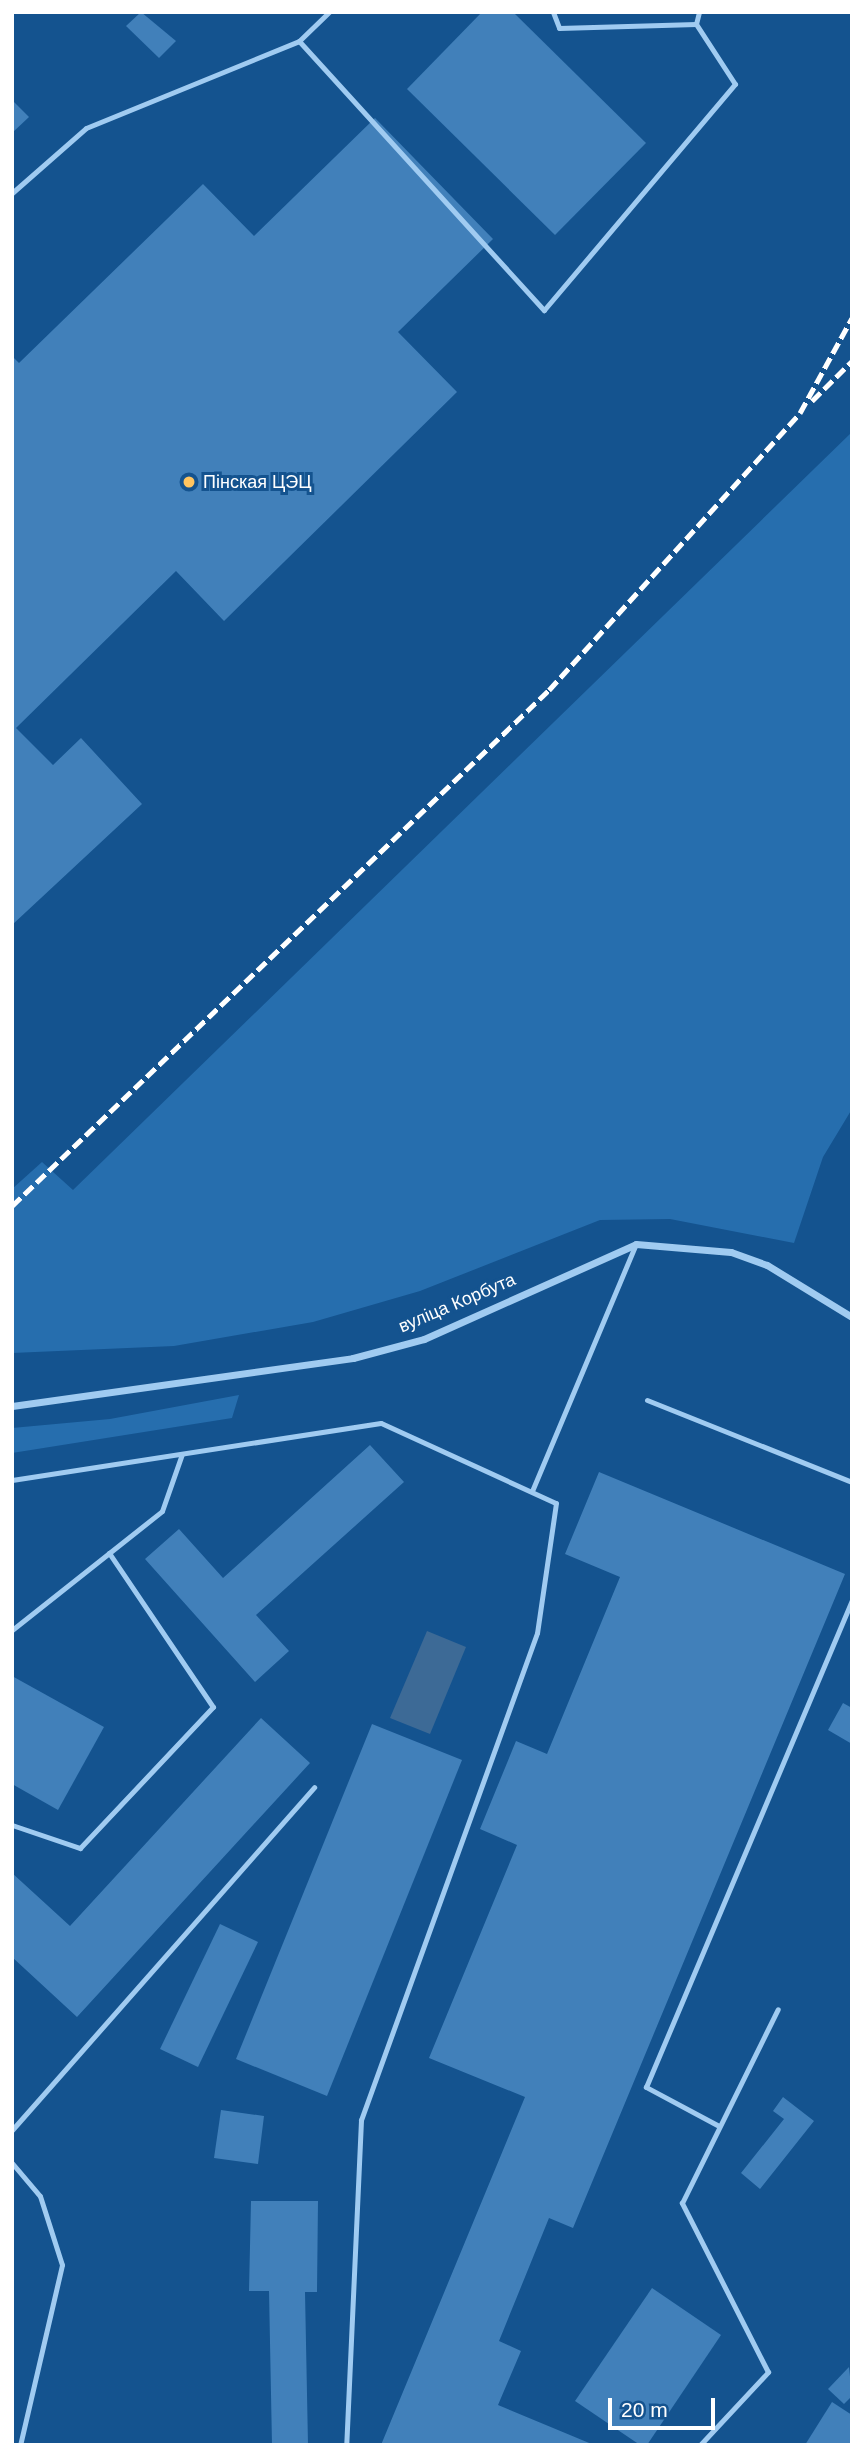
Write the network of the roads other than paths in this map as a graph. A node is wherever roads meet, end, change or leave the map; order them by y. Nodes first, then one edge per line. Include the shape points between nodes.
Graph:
1 (329, 12) edge
2 (553, 12) edge
3 (699, 12) edge
4 (696, 24) junction
5 (299, 41) junction
6 (12, 193) edge
7 (636, 1244) junction
8 (852, 1317) edge
9 (647, 1401) dead end
10 (12, 1406) edge
11 (182, 1454) junction
12 (12, 1480) edge
13 (852, 1482) edge
14 (532, 1491) junction
15 (109, 1553) junction
16 (852, 1600) edge
17 (12, 1630) edge
18 (314, 1787) dead end
19 (12, 1825) edge
20 (778, 2009) dead end
21 (719, 2126) junction
22 (12, 2130) edge
23 (12, 2163) edge
24 (20, 2445) edge
25 (346, 2445) edge
26 (701, 2445) edge

1 - 5 lane
2 - 4 lane via 559,28
3 - 4 lane
4 - 5 lane via 736,84 544,310
5 - 6 lane via 86,128
7 - 8 street, вуліца Корбута via 731,1252 767,1265
7 - 10 street, вуліца Корбута via 424,1339 353,1358
7 - 14 lane
9 - 13 lane
11 - 12 lane
11 - 14 lane via 381,1423
11 - 15 lane via 162,1511
14 - 25 lane via 556,1503 537,1633 361,2120
15 - 17 lane
15 - 19 lane via 213,1707 80,1848
16 - 21 lane via 646,2087
18 - 22 lane
20 - 21 lane
21 - 26 lane via 682,2203 768,2372
23 - 24 lane via 40,2196 62,2265

